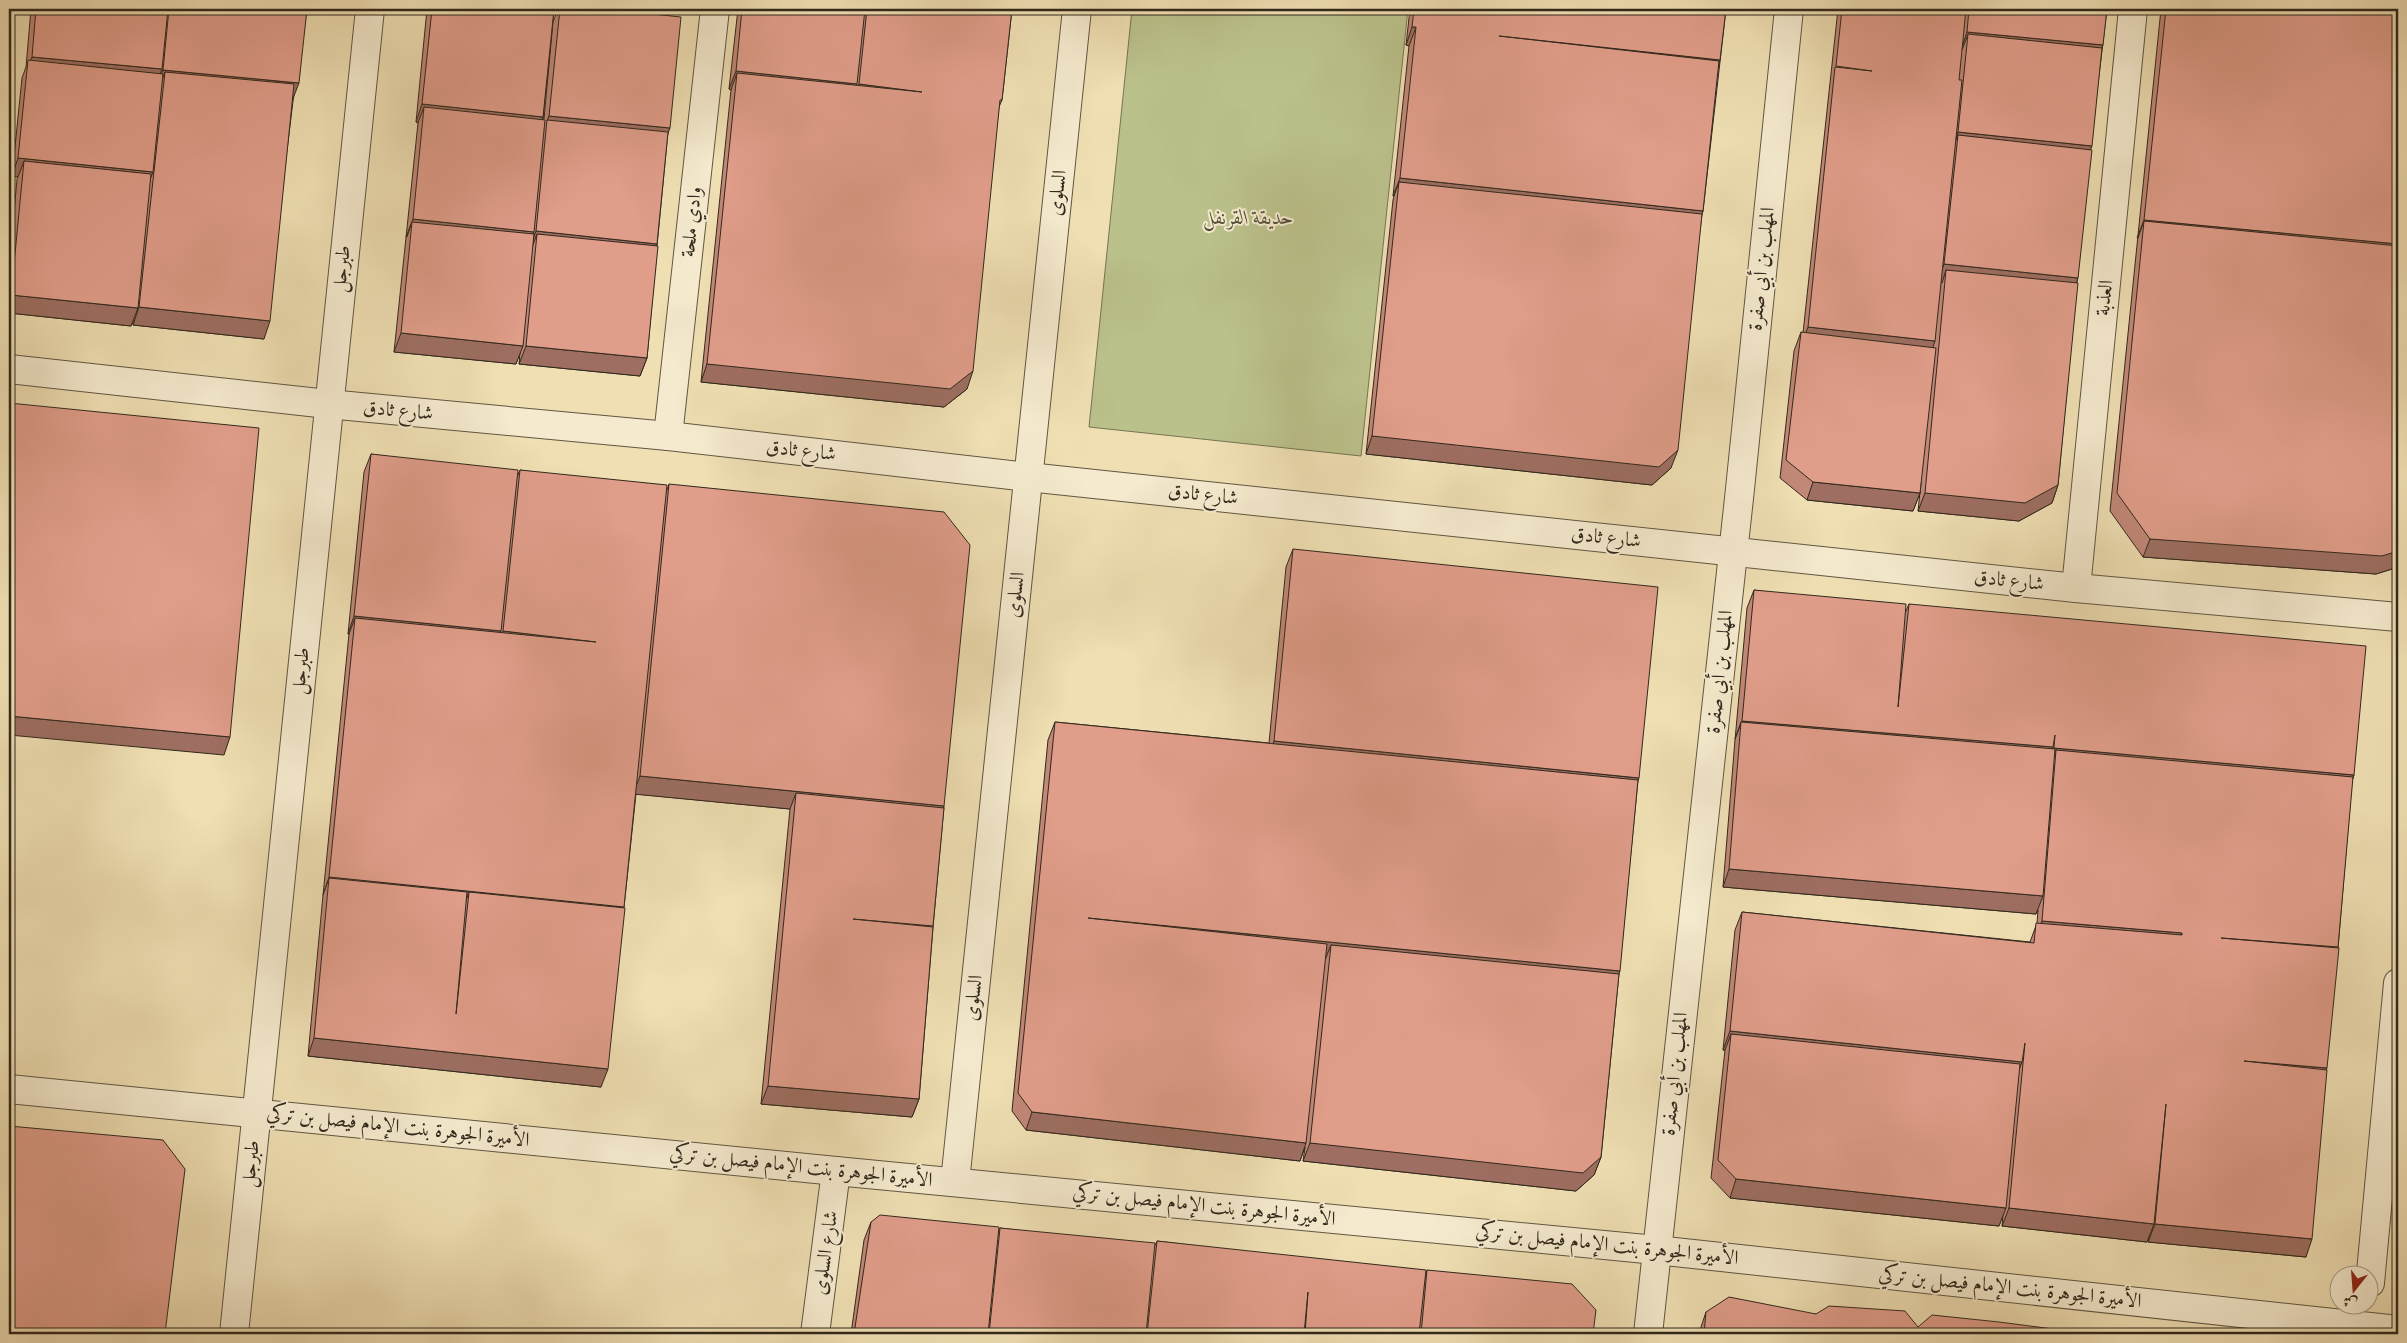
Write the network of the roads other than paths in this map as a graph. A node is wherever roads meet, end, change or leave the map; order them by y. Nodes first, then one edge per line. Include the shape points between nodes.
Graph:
1 (370, 9) edge
2 (715, 9) edge
3 (1077, 9) edge
4 (1789, 9) edge
5 (2133, 9) edge
6 (9, 369) edge
7 (328, 404) junction
8 (668, 436) junction
9 (1028, 477) junction
10 (1733, 552) junction
11 (2076, 588) junction
12 (2398, 617) edge
13 (2398, 983) edge
14 (9, 1089) edge
15 (256, 1112) junction
16 (836, 1171) junction
17 (955, 1182) junction
18 (1656, 1250) junction
19 (2372, 1266) edge
20 (2366, 1322) edge
21 (2398, 1330) edge
22 (234, 1334) edge
23 (815, 1334) edge
24 (1648, 1334) edge

1 - 7 street, طبرجل
2 - 8 street, وادي ملحة
3 - 9 street, السلوى
4 - 10 street, المهلب بن أبي صفرة
5 - 11 street, العذبة
6 - 7 street, شارع ثادق
7 - 8 street, شارع ثادق
7 - 15 street, طبرجل
8 - 9 street, شارع ثادق
9 - 10 street, شارع ثادق
9 - 17 street, السلوى
10 - 11 street, شارع ثادق
10 - 18 street, المهلب بن أبي صفرة
11 - 12 street, شارع ثادق
13 - 19 street
14 - 15 street, الأميرة الجوهرة بنت الإمام فيصل بن تركي
15 - 16 street, الأميرة الجوهرة بنت الإمام فيصل بن تركي
15 - 22 street, طبرجل
16 - 17 street, الأميرة الجوهرة بنت الإمام فيصل بن تركي
16 - 23 street, شارع السلوى
17 - 18 street, الأميرة الجوهرة بنت الإمام فيصل بن تركي
18 - 20 street, الأميرة الجوهرة بنت الإمام فيصل بن تركي
18 - 24 street, المهلب بن أبي صفرة
20 - 21 street, الأميرة الجوهرة بنت الإمام فيصل بن تركي

